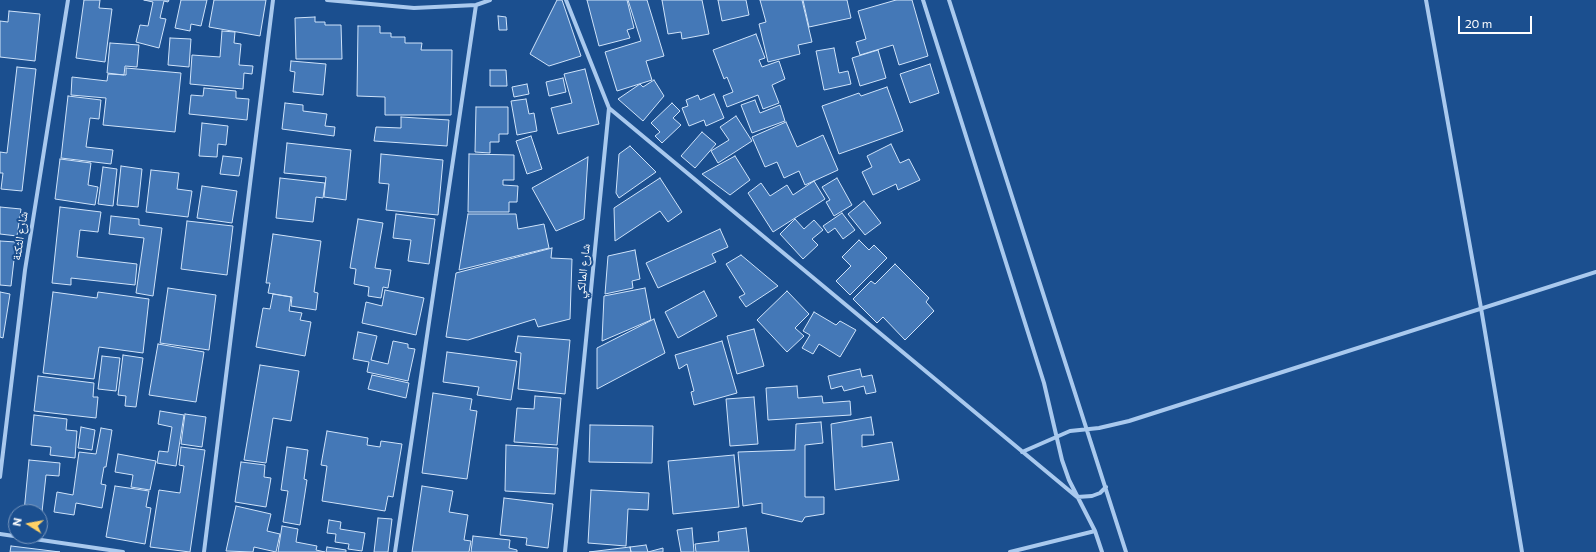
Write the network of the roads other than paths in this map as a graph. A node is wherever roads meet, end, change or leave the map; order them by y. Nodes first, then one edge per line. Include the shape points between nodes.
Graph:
1 (68, 0) edge
2 (272, 0) edge
3 (327, 0) edge
4 (490, 0) edge
5 (566, 0) edge
6 (923, 0) edge
7 (949, 0) edge
8 (1426, 0) edge
9 (476, 5) junction
10 (609, 108) junction
11 (1596, 272) edge
12 (1481, 308) junction
13 (1086, 430) junction
14 (1056, 437) junction
15 (1022, 452) junction
16 (0, 477) edge
17 (1106, 487) junction
18 (1077, 497) junction
19 (1095, 531) junction
20 (0, 534) edge
21 (123, 552) edge
22 (204, 552) edge
23 (395, 552) edge
24 (565, 552) edge
25 (1010, 552) edge
26 (1102, 552) edge
27 (1126, 552) edge
28 (1522, 552) edge

1 - 16 street, شارع الثكنة via 25,270
2 - 22 street
3 - 9 street via 414,8
4 - 9 street
5 - 10 street, شارع المالكي
6 - 14 street via 1044,383
7 - 13 street
8 - 12 street
9 - 23 street
10 - 15 street
10 - 24 street, شارع المالكي
11 - 12 street
12 - 13 street via 1129,420
12 - 28 street
13 - 14 street via 1070,431
13 - 17 street
14 - 15 street
14 - 18 street via 1064,467
15 - 18 street
17 - 18 street via 1092,496
17 - 27 street
18 - 19 street
19 - 25 street
19 - 26 street
20 - 21 street

